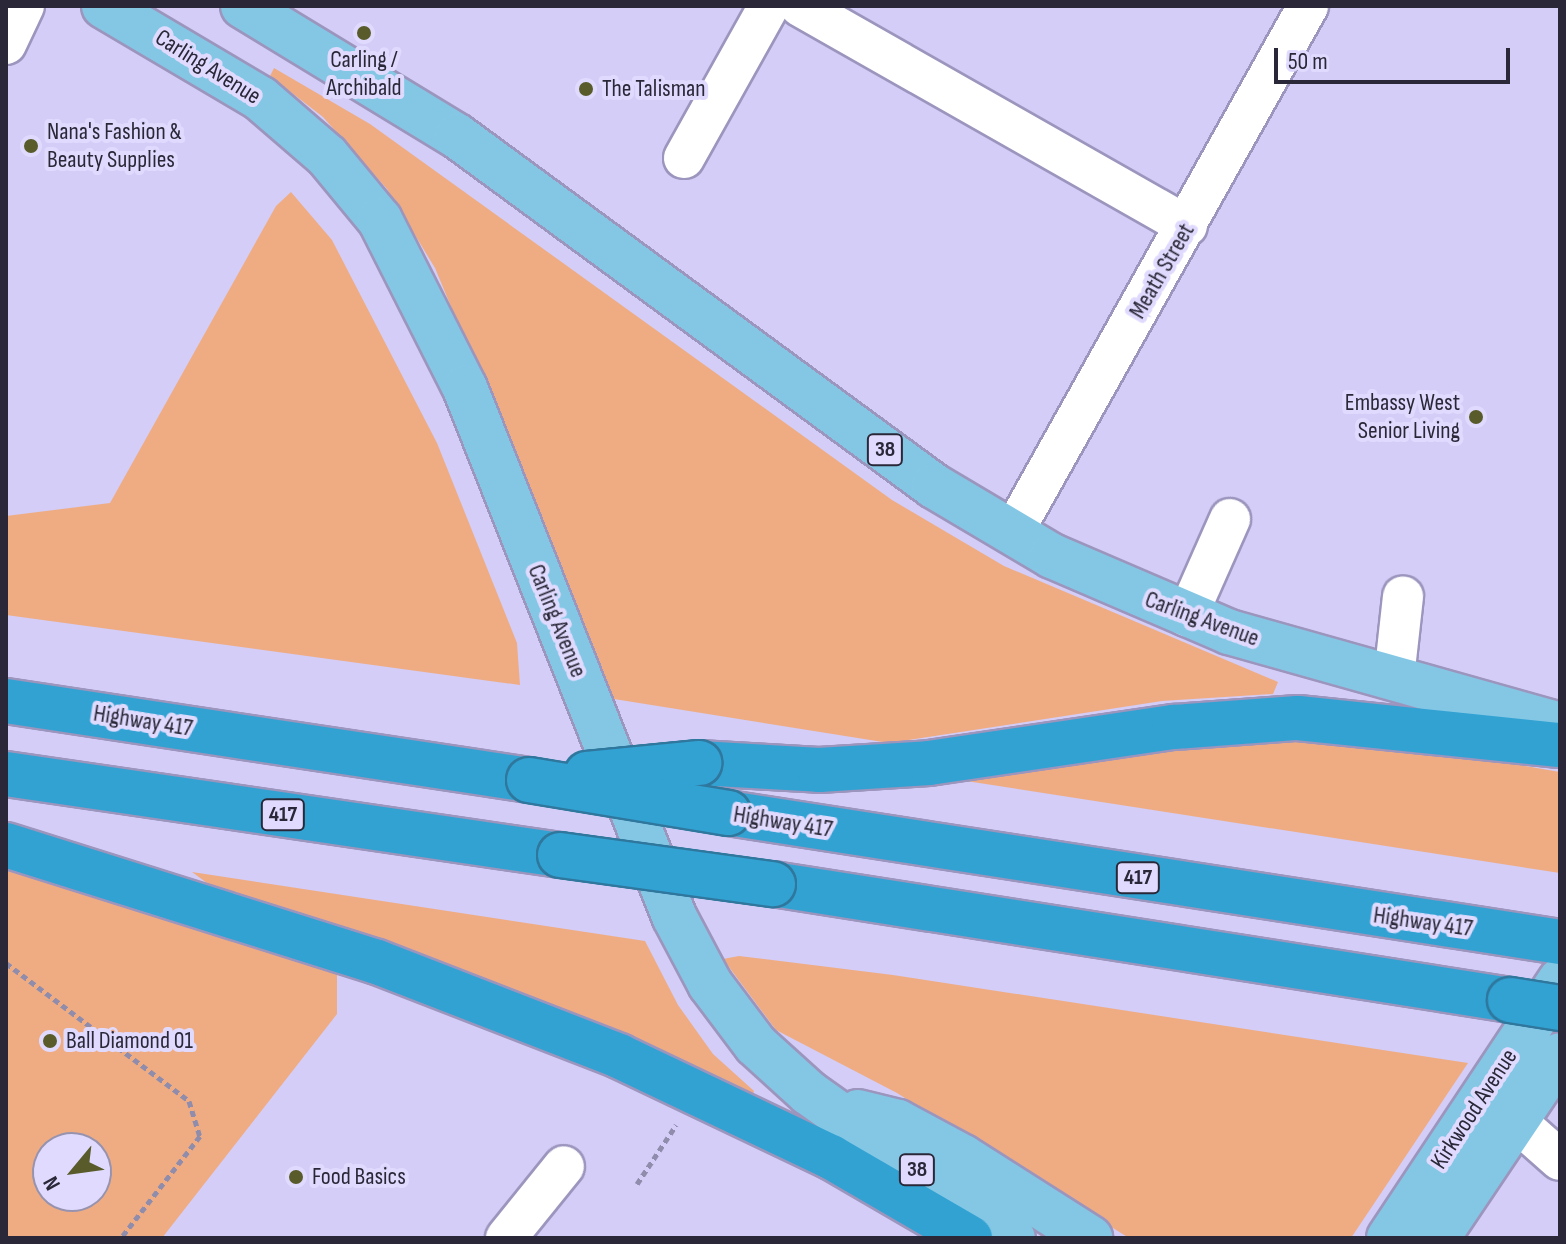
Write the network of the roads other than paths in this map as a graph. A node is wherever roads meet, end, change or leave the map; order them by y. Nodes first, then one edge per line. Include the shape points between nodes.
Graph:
1 (24, 6) edge
2 (104, 6) edge
3 (243, 6) edge
4 (769, 6) edge
5 (800, 6) edge
6 (1308, 6) edge
7 (291, 18) edge
8 (6, 44) edge
9 (684, 158) dead end
10 (1187, 226) junction
11 (1230, 519) dead end
12 (1012, 534) junction
13 (1403, 596) dead end
14 (1187, 616) junction
15 (1394, 678) junction
16 (6, 701) edge
17 (1560, 725) edge
18 (1560, 745) edge
19 (6, 774) edge
20 (529, 780) junction
21 (6, 845) edge
22 (1556, 954) edge
23 (1560, 1008) edge
24 (1560, 1055) edge
25 (821, 1102) junction
26 (1517, 1122) junction
27 (1560, 1160) edge
28 (564, 1166) dead end
29 (506, 1238) edge
30 (970, 1238) edge
31 (1013, 1238) edge
32 (1090, 1238) edge
33 (1389, 1238) edge
34 (1437, 1238) edge

1 - 8 street
2 - 25 main road, Carling Avenue / 38 via 261,99 327,156 380,220 465,388 680,928 710,984 756,1045
3 - 7 main road, Carling Avenue / 38
4 - 9 street
5 - 10 street
6 - 10 street, Meath Street
7 - 12 main road, Carling Avenue / 38 via 934,486
10 - 12 street, Meath Street
11 - 14 street
12 - 14 main road, Carling Avenue / 38
13 - 15 street
14 - 15 main road, Carling Avenue / 38
15 - 17 main road, Carling Avenue / 38
16 - 20 highway, Highway 417 / 417
18 - 20 highway, bridge via 1298,718 1174,727 929,763 819,770 699,763
19 - 23 highway, 417, bridge via 773,884
20 - 22 highway, Highway 417 / 417, bridge
21 - 30 highway via 377,962 619,1056 831,1157
22 - 33 main road, Kirkwood Avenue
24 - 26 main road, Kirkwood Avenue
25 - 31 main road, Carling Avenue / 38
25 - 32 main road via 898,1122
26 - 27 street
26 - 34 main road, Kirkwood Avenue
28 - 29 street

